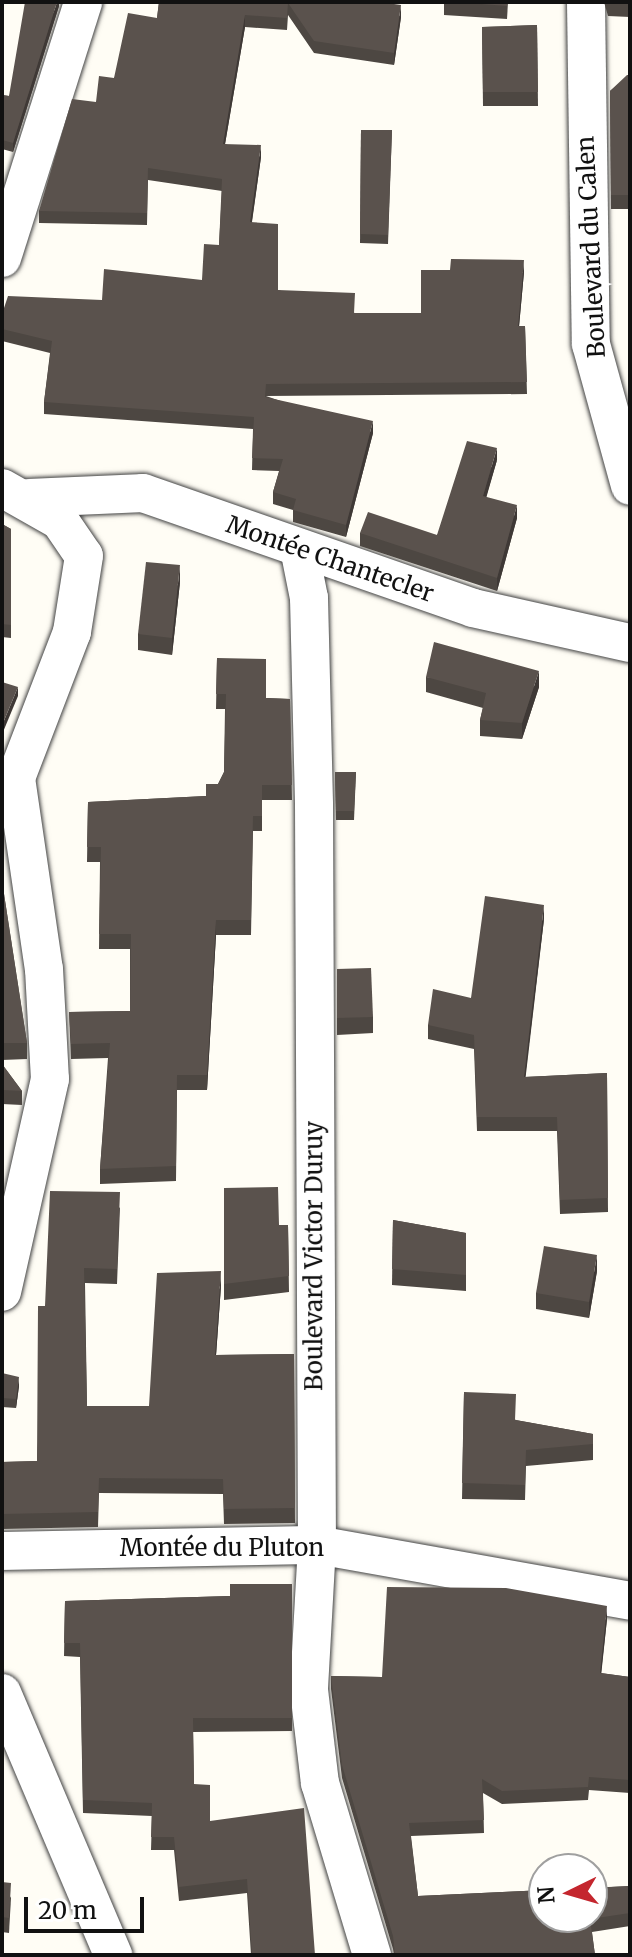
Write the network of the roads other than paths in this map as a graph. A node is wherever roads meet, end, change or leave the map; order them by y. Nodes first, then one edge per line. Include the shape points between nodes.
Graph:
1 (83, 2) edge
2 (586, 2) edge
3 (2, 258) edge
4 (630, 486) edge
5 (16, 493) edge
6 (299, 548) junction
7 (630, 643) edge
8 (2, 1292) edge
9 (317, 1545) junction
10 (2, 1551) edge
11 (630, 1601) edge
12 (2, 1693) edge
13 (113, 1955) edge
14 (372, 1955) edge

1 - 3 street
2 - 4 street, Boulevard du Calen via 591,344
5 - 6 street, Montée Chantecler via 143,493
5 - 8 street via 74,534 84,556 72,632 16,778 44,969 50,1079
6 - 7 street, Montée Chantecler via 473,608
6 - 9 street, Boulevard Victor Duruy via 309,598 314,805
9 - 10 street, Montée du Pluton
9 - 11 street, Montée du Pluton
9 - 14 street, Boulevard Victor Duruy via 309,1690 320,1783
12 - 13 street

